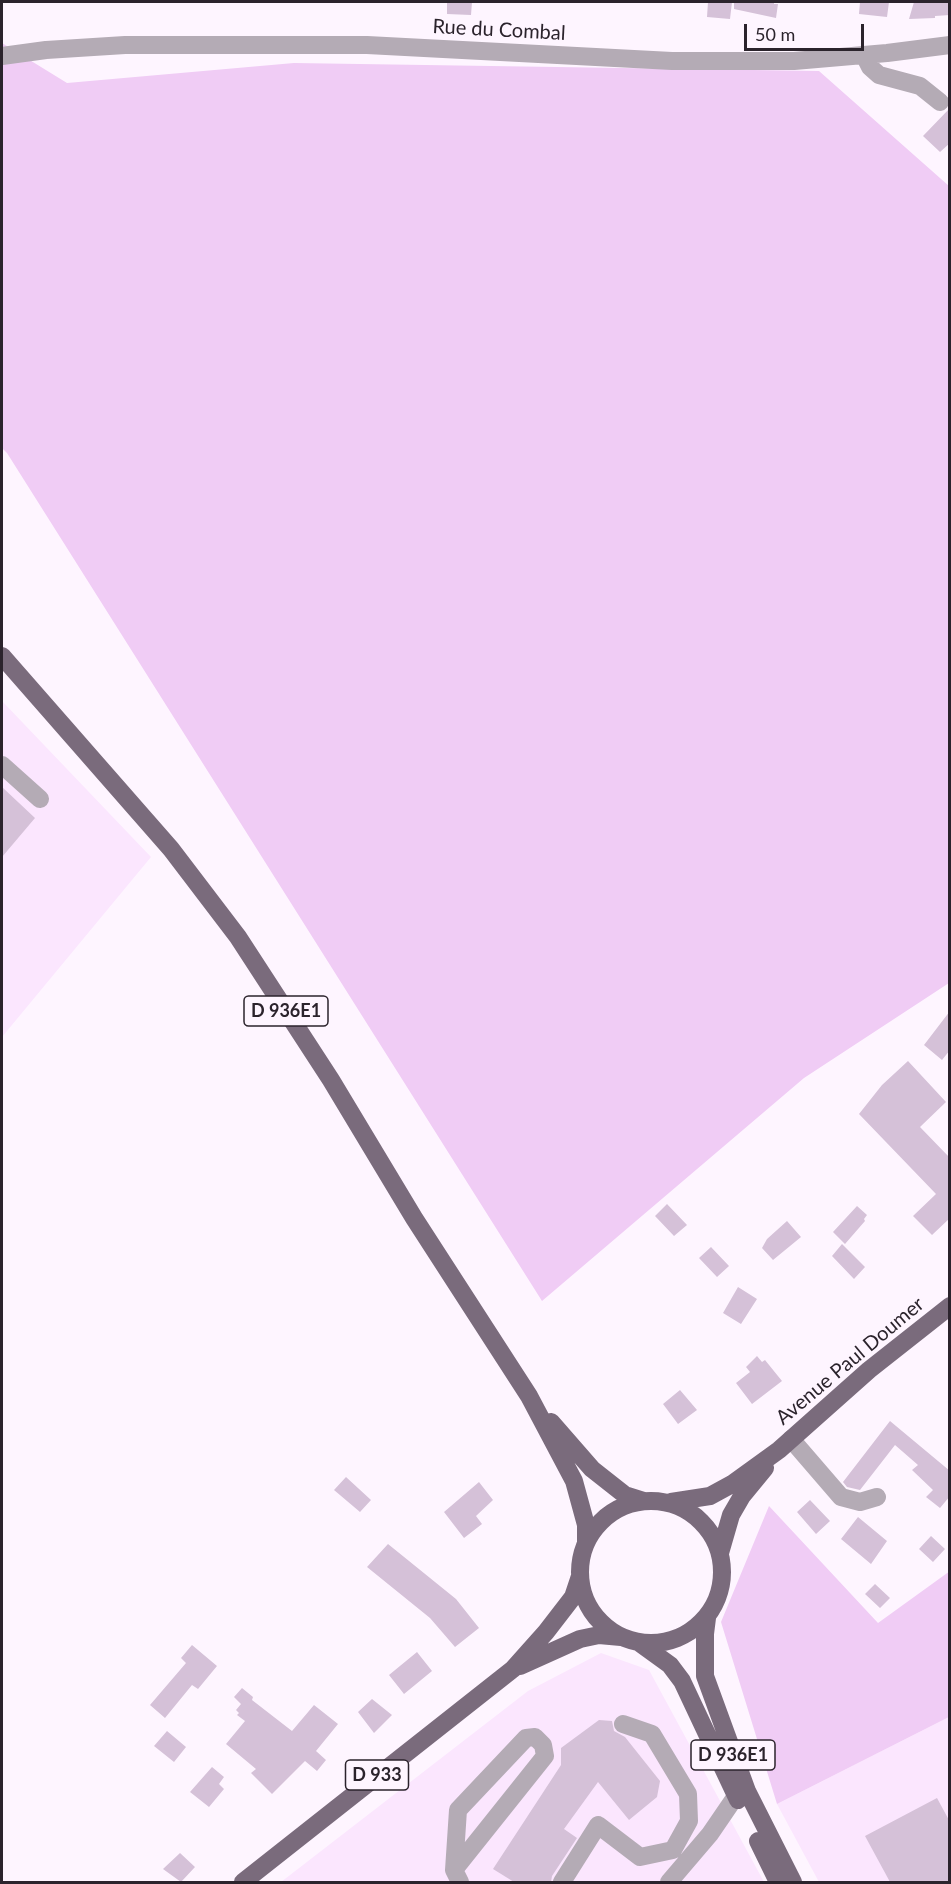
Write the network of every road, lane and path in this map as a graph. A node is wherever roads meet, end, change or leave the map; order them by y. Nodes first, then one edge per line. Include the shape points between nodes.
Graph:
1 (950, 45) edge
2 (2, 48) edge
3 (46, 50) junction
4 (864, 55) junction
5 (2, 56) edge
6 (940, 102) dead end
7 (2, 656) edge
8 (2, 765) edge
9 (40, 799) dead end
10 (950, 1306) edge
11 (529, 1396) junction
12 (785, 1445) junction
13 (877, 1497) dead end
14 (644, 1501) junction
15 (668, 1503) junction
16 (586, 1543) junction
17 (720, 1553) junction
18 (580, 1576) junction
19 (707, 1618) junction
20 (630, 1640) junction
21 (513, 1669) junction
22 (623, 1724) dead end
23 (736, 1796) junction
24 (457, 1876) edge
25 (243, 1882) edge
26 (562, 1882) edge
27 (669, 1882) edge
28 (778, 1882) edge
29 (793, 1882) edge

1 - 4 street, Rue du Combal
2 - 3 street, Rue du Combal
3 - 4 street, Rue du Combal via 125,45 367,45 672,61 794,61
3 - 5 street, Rue du Combal
4 - 6 street via 879,75 920,86
7 - 11 main road, D 936E1 via 171,849 238,937
8 - 9 street
10 - 12 main road, Avenue Paul Doumer via 869,1370
11 - 14 main road, D 936E1 via 592,1470 625,1495
11 - 16 main road, D 936E1 via 573,1481 586,1525
12 - 13 street via 841,1497 860,1502
12 - 15 main road via 710,1496
12 - 17 main road via 742,1496 731,1515
14 - 15 main road
14 - 16 main road via 620,1508 600,1522
15 - 17 main road via 701,1520
16 - 18 main road
17 - 19 main road via 723,1575 718,1598
18 - 20 main road via 592,1612 605,1627
18 - 21 main road, D 933 via 573,1597
19 - 20 main road via 676,1640 658,1644
19 - 29 main road, D 936E1 via 705,1676 747,1791
20 - 21 main road, D 933 via 599,1635 580,1639
20 - 23 main road, D 936E1 via 656,1653 682,1681
21 - 25 main road, D 933
22 - 26 street via 652,1734 688,1794 689,1821 673,1850 640,1857 598,1825
23 - 27 street
23 - 28 main road, D 936E1
24 - 24 street via 458,1810 526,1738 535,1737 543,1744 545,1756

